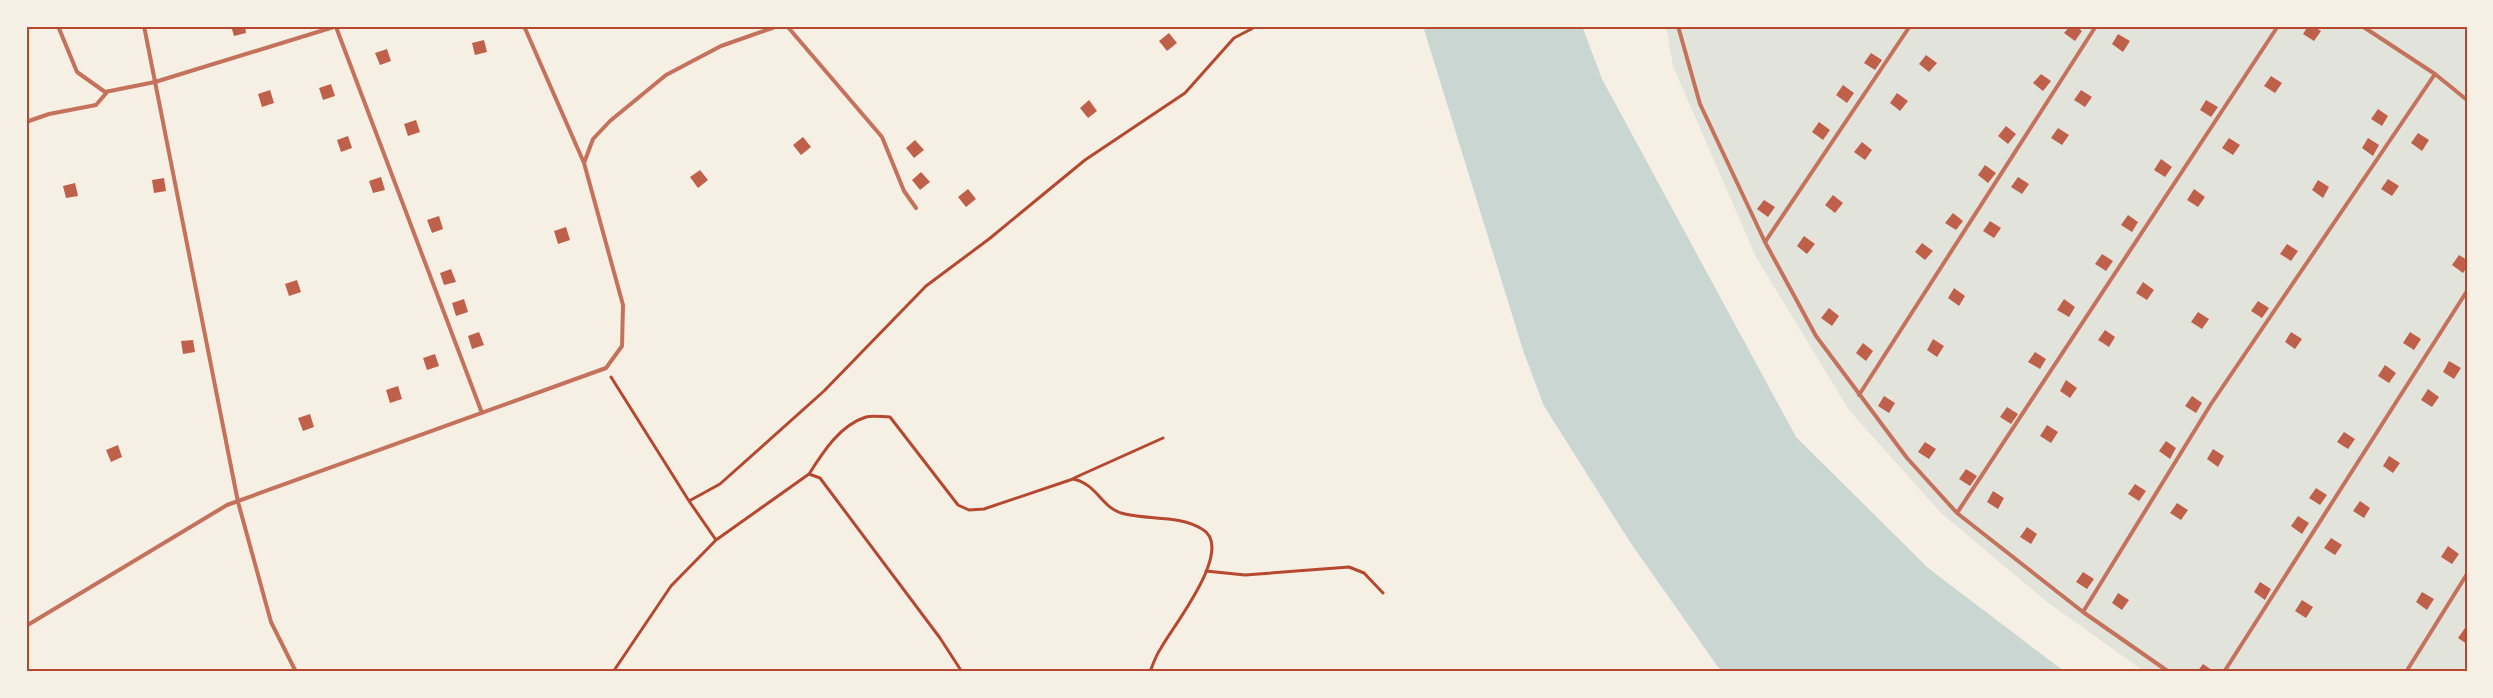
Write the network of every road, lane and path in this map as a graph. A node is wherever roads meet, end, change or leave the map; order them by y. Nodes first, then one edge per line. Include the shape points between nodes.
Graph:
1 (58, 26) edge
2 (144, 26) edge
3 (337, 26) edge
4 (524, 26) edge
5 (787, 26) edge
6 (849, 26) edge
7 (951, 26) edge
8 (1257, 26) edge
9 (1678, 26) edge
10 (1910, 26) edge
11 (2096, 26) edge
12 (2278, 26) edge
13 (2362, 26) edge
14 (2435, 74) junction
15 (155, 82) junction
16 (108, 91) junction
17 (2467, 100) edge
18 (26, 122) edge
19 (584, 163) junction
20 (916, 208) dead end
21 (1765, 242) junction
22 (2467, 291) edge
23 (606, 368) junction
24 (1859, 395) junction
25 (482, 413) junction
26 (1163, 438) dead end
27 (809, 474) junction
28 (1073, 479) junction
29 (689, 501) junction
30 (238, 502) junction
31 (1957, 513) junction
32 (716, 540) junction
33 (1206, 571) junction
34 (2467, 574) edge
35 (1383, 593) dead end
36 (2083, 612) junction
37 (26, 626) edge
38 (296, 672) edge
39 (613, 672) edge
40 (962, 672) edge
41 (1150, 672) edge
42 (2169, 672) edge
43 (2224, 672) edge
44 (2406, 672) edge

1 - 16 lane via 77,72
2 - 15 lane
3 - 15 lane
3 - 25 lane
4 - 19 lane
5 - 6 lane
5 - 19 lane via 778,26 722,46 666,74 593,138
5 - 20 lane via 882,137 904,191
6 - 7 lane
8 - 29 path via 1234,38 1186,93 1085,160 926,286 824,391 720,484
9 - 21 lane via 1700,104
10 - 21 lane
11 - 24 lane
12 - 31 lane
13 - 14 lane
14 - 17 lane
14 - 36 lane via 2211,404
15 - 16 lane
15 - 30 lane
16 - 18 lane via 96,105 48,114
19 - 23 lane via 623,305 622,346
21 - 24 lane via 1816,336
22 - 43 lane
23 - 25 lane
23 - 29 path
24 - 31 lane via 1907,458
25 - 30 lane
26 - 28 path
27 - 28 path via 820,456 848,425 868,416 890,417 958,505 969,510 1000,505
27 - 32 path
27 - 40 path via 820,478
28 - 33 path via 1092,487 1113,510 1183,521 1204,529 1212,539 1213,552
29 - 32 path
30 - 37 lane via 227,505
30 - 38 lane via 271,622
31 - 36 lane
32 - 39 path via 671,586
33 - 35 path via 1245,575 1349,567 1364,573
33 - 41 path via 1201,585 1159,649
34 - 44 lane
36 - 42 lane

